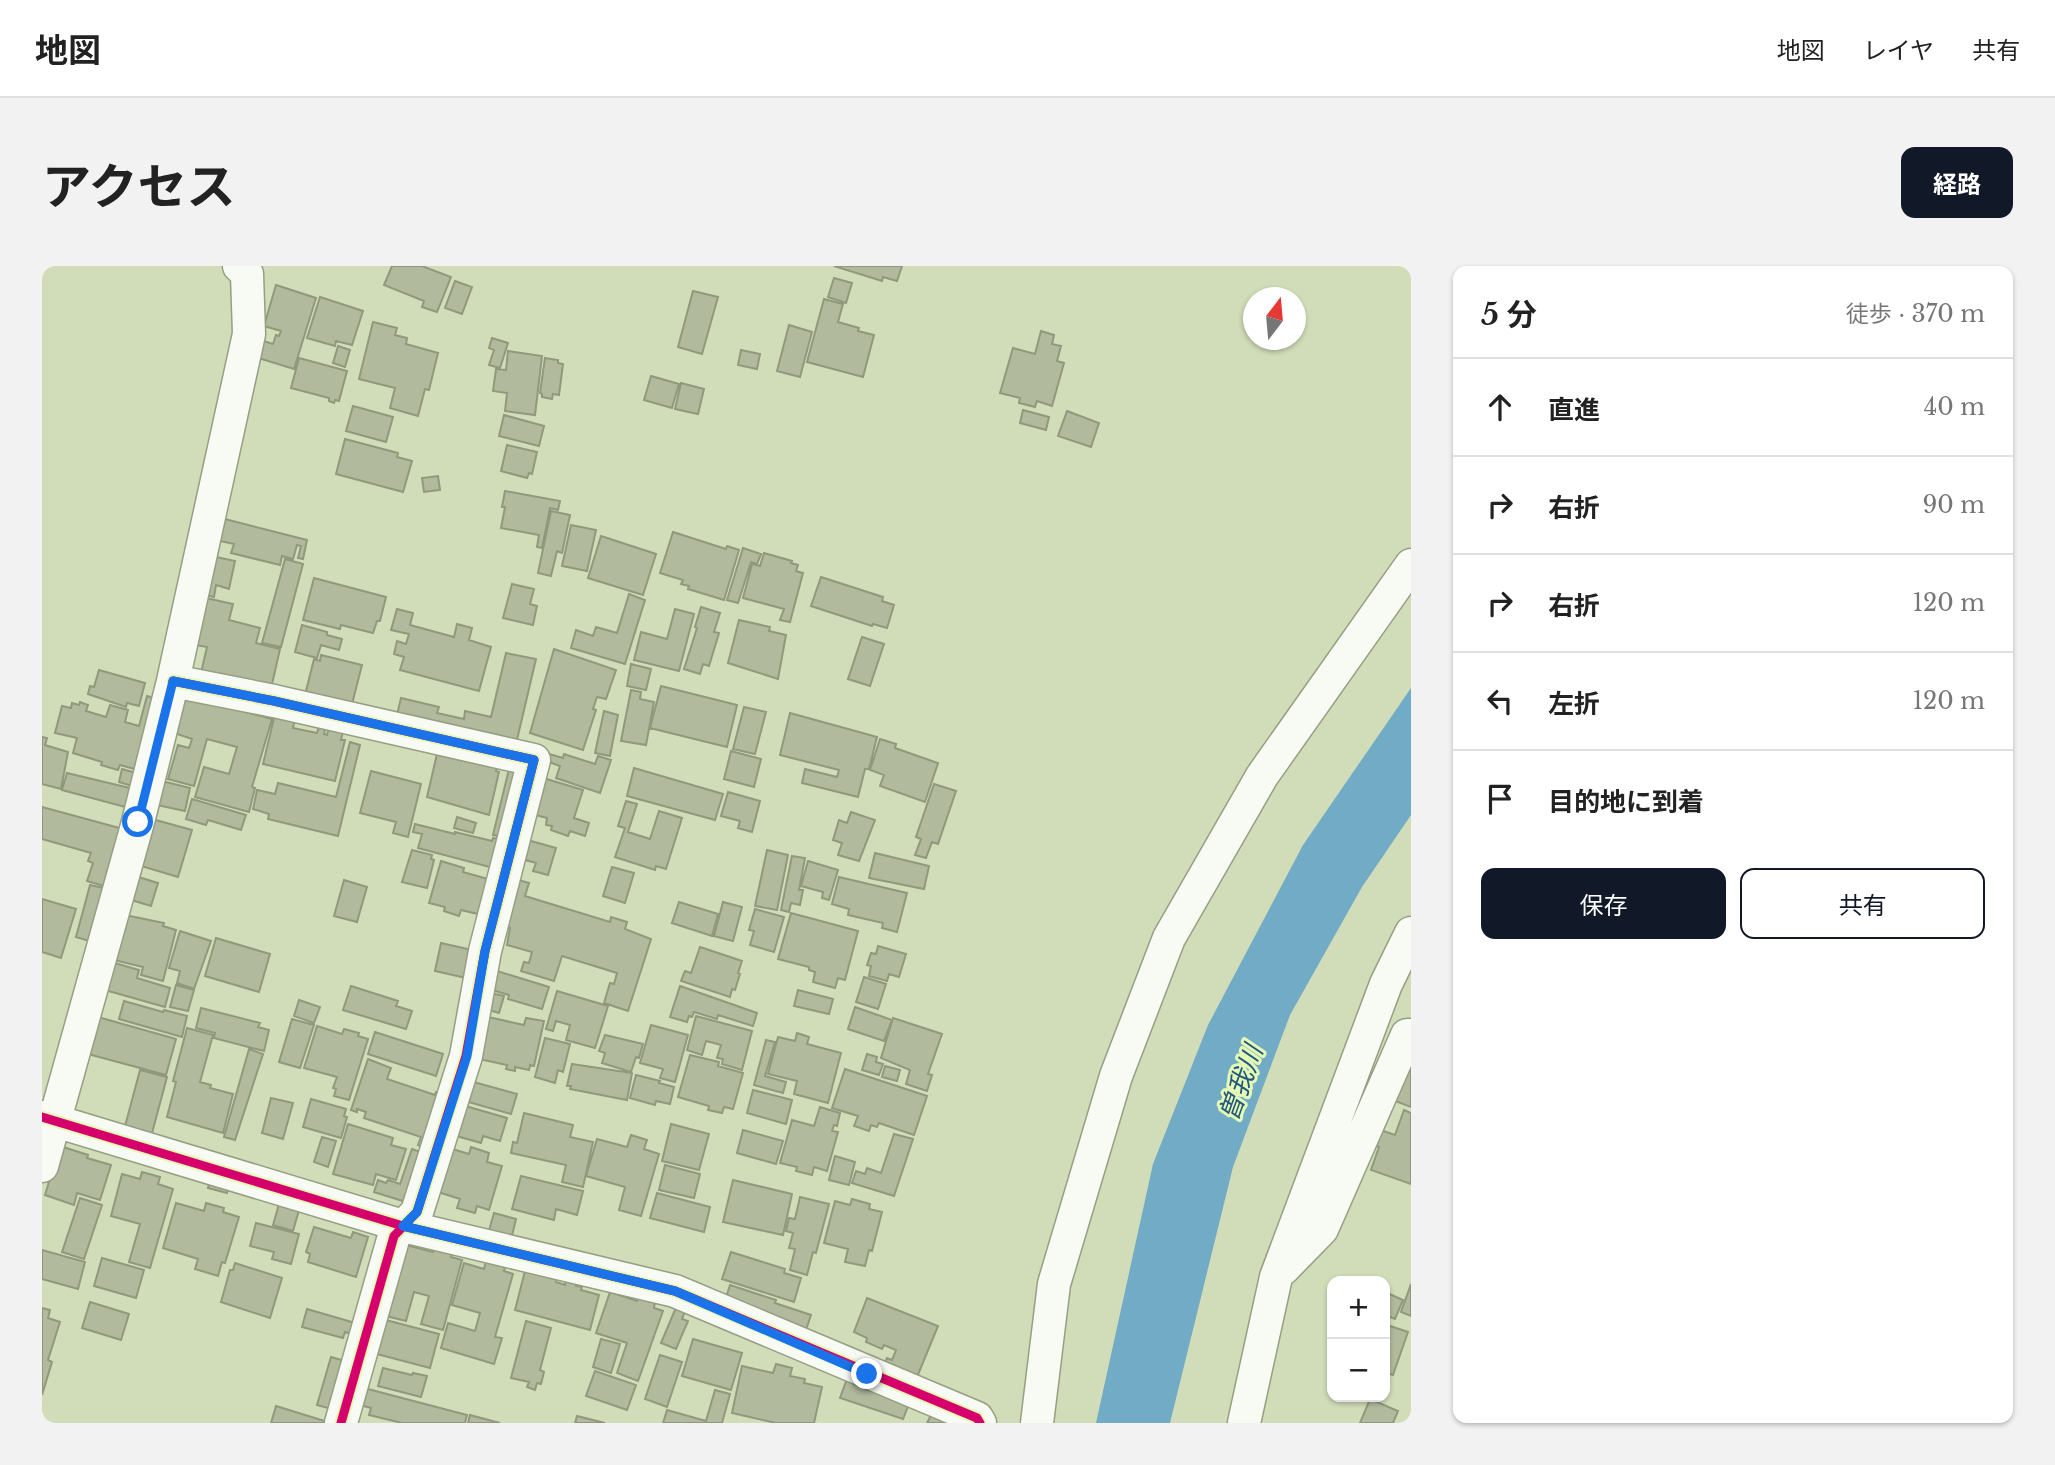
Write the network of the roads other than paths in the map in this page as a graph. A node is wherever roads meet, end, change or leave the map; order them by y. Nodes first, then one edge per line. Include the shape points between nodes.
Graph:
1 (239, 266) edge
2 (1411, 565) edge
3 (173, 681) junction
4 (1411, 933) edge
5 (1411, 1035) edge
6 (48, 1119) edge
7 (42, 1166) edge
8 (403, 1226) junction
9 (1276, 1277) junction
10 (341, 1423) edge
11 (980, 1423) edge
12 (1038, 1423) edge
13 (1244, 1423) edge

1 - 3 street via 247,274 248,334
2 - 12 street via 1262,776 1169,938 1116,1076 1054,1283
3 - 6 street via 138,822
3 - 8 street via 534,760 485,951 467,1056 417,1212
4 - 9 street via 1386,984
5 - 9 street via 1407,1035 1322,1229
6 - 7 street
6 - 8 street
8 - 10 street via 394,1236
8 - 11 street via 675,1291
9 - 13 street

